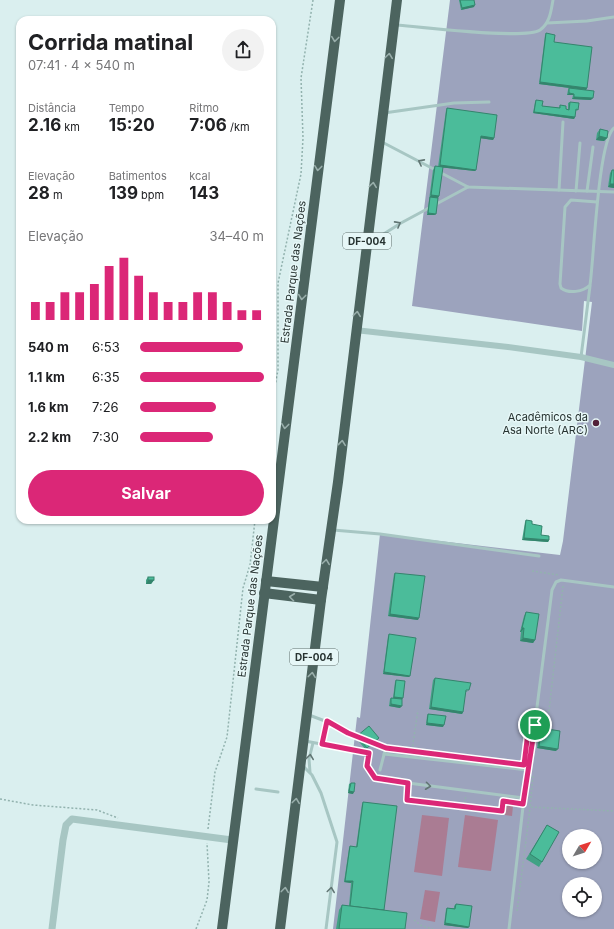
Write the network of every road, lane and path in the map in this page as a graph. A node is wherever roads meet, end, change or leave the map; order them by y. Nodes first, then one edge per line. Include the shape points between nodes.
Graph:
1 (313, 0) edge
2 (340, 0) edge
3 (397, 0) edge
4 (553, 0) edge
5 (614, 17) edge
6 (547, 23) junction
7 (394, 25) junction
8 (490, 102) dead end
9 (382, 114) junction
10 (563, 122) dead end
11 (614, 128) edge
12 (379, 140) junction
13 (580, 143) dead end
14 (593, 147) dead end
15 (468, 187) junction
16 (559, 190) junction
17 (576, 190) junction
18 (587, 191) junction
19 (599, 191) junction
20 (614, 192) edge
21 (597, 202) junction
22 (366, 246) junction
23 (590, 285) junction
24 (355, 330) junction
25 (581, 357) junction
26 (614, 364) edge
27 (276, 381) edge
28 (276, 502) edge
29 (255, 524) edge
30 (273, 524) edge
31 (331, 530) junction
32 (540, 556) dead end
33 (266, 581) junction
34 (570, 586) dead end
35 (323, 587) junction
36 (614, 587) edge
37 (264, 593) junction
38 (321, 600) junction
39 (418, 710) dead end
40 (307, 714) junction
41 (327, 721) junction
42 (535, 725) junction
43 (308, 742) junction
44 (322, 744) junction
45 (386, 748) junction
46 (412, 750) junction
47 (384, 754) junction
48 (449, 755) dead end
49 (301, 764) junction
50 (380, 770) dead end
51 (528, 770) junction
52 (534, 770) dead end
53 (310, 772) junction
54 (408, 783) junction
55 (256, 789) dead end
56 (466, 791) junction
57 (278, 792) dead end
58 (524, 798) junction
59 (0, 799) edge
60 (464, 807) junction
61 (530, 808) junction
62 (496, 810) junction
63 (614, 811) edge
64 (121, 825) junction
65 (207, 837) junction
66 (232, 840) junction
67 (517, 914) dead end
68 (414, 920) dead end
69 (52, 929) edge
70 (196, 929) edge
71 (222, 929) edge
72 (280, 929) edge
73 (326, 929) edge
74 (433, 929) edge
75 (509, 929) edge

1 - 27 path via 301,78 301,174 278,283
2 -> 28 highway, Estrada Parque das Nações
3 - 7 highway, DF-004
4 - 6 lane
5 - 6 lane
6 - 7 lane via 529,34
9 -> 7 highway, DF-004
8 - 9 lane via 454,103
9 - 12 highway, DF-004
10 - 16 lane
11 - 19 lane via 606,139
15 -> 12 lane
22 -> 12 highway, DF-004
13 - 17 lane
14 - 18 lane
15 - 16 lane
22 -> 15 lane via 389,229
16 - 17 lane
17 - 18 lane
18 - 19 lane
19 - 20 lane
19 - 21 lane
21 - 23 lane
21 - 23 lane via 571,200 563,213 561,288 565,291 578,291
24 -> 22 highway, DF-004
23 - 25 lane
24 - 25 street
31 -> 24 highway, DF-004
25 - 26 street
29 - 65 path via 250,565 243,588 227,737 215,772
30 -> 33 highway, Estrada Parque das Nações
31 - 32 lane via 380,534
35 -> 31 highway, DF-004
33 - 35 highway
33 - 37 highway, Estrada Parque das Nações
34 - 42 path via 563,585 549,712 541,713 540,725
35 - 38 highway, DF-004
36 - 42 lane via 564,580 554,586 551,592
38 -> 37 highway
37 - 66 highway, Estrada Parque das Nações
40 -> 38 highway, DF-004
39 - 46 path
40 - 41 lane
40 - 43 highway, DF-004
41 - 44 lane
41 - 45 lane via 348,733
42 - 51 lane
43 - 44 lane
43 - 49 highway, DF-004
53 -> 43 lane
44 - 54 lane via 369,753 367,766 375,778
45 - 46 path
45 - 47 lane
46 - 48 path
47 - 50 lane
47 - 51 lane
49 - 53 lane
72 -> 49 highway, DF-004
51 - 58 lane
52 - 61 path
73 -> 53 lane via 337,842 321,793
54 -> 56 lane
54 - 60 path via 407,800
55 - 57 lane
56 - 58 lane
56 - 60 path
58 - 75 lane
59 - 64 path via 33,806 96,810 117,816
60 - 62 path
61 - 63 path
61 - 67 path
62 - 62 path via 497,806 503,801 502,811
64 - 65 street
64 - 69 street via 77,819 72,819 66,825
65 - 66 street
65 - 70 path via 209,882
66 - 71 highway, Estrada Parque das Nações
68 - 74 path

